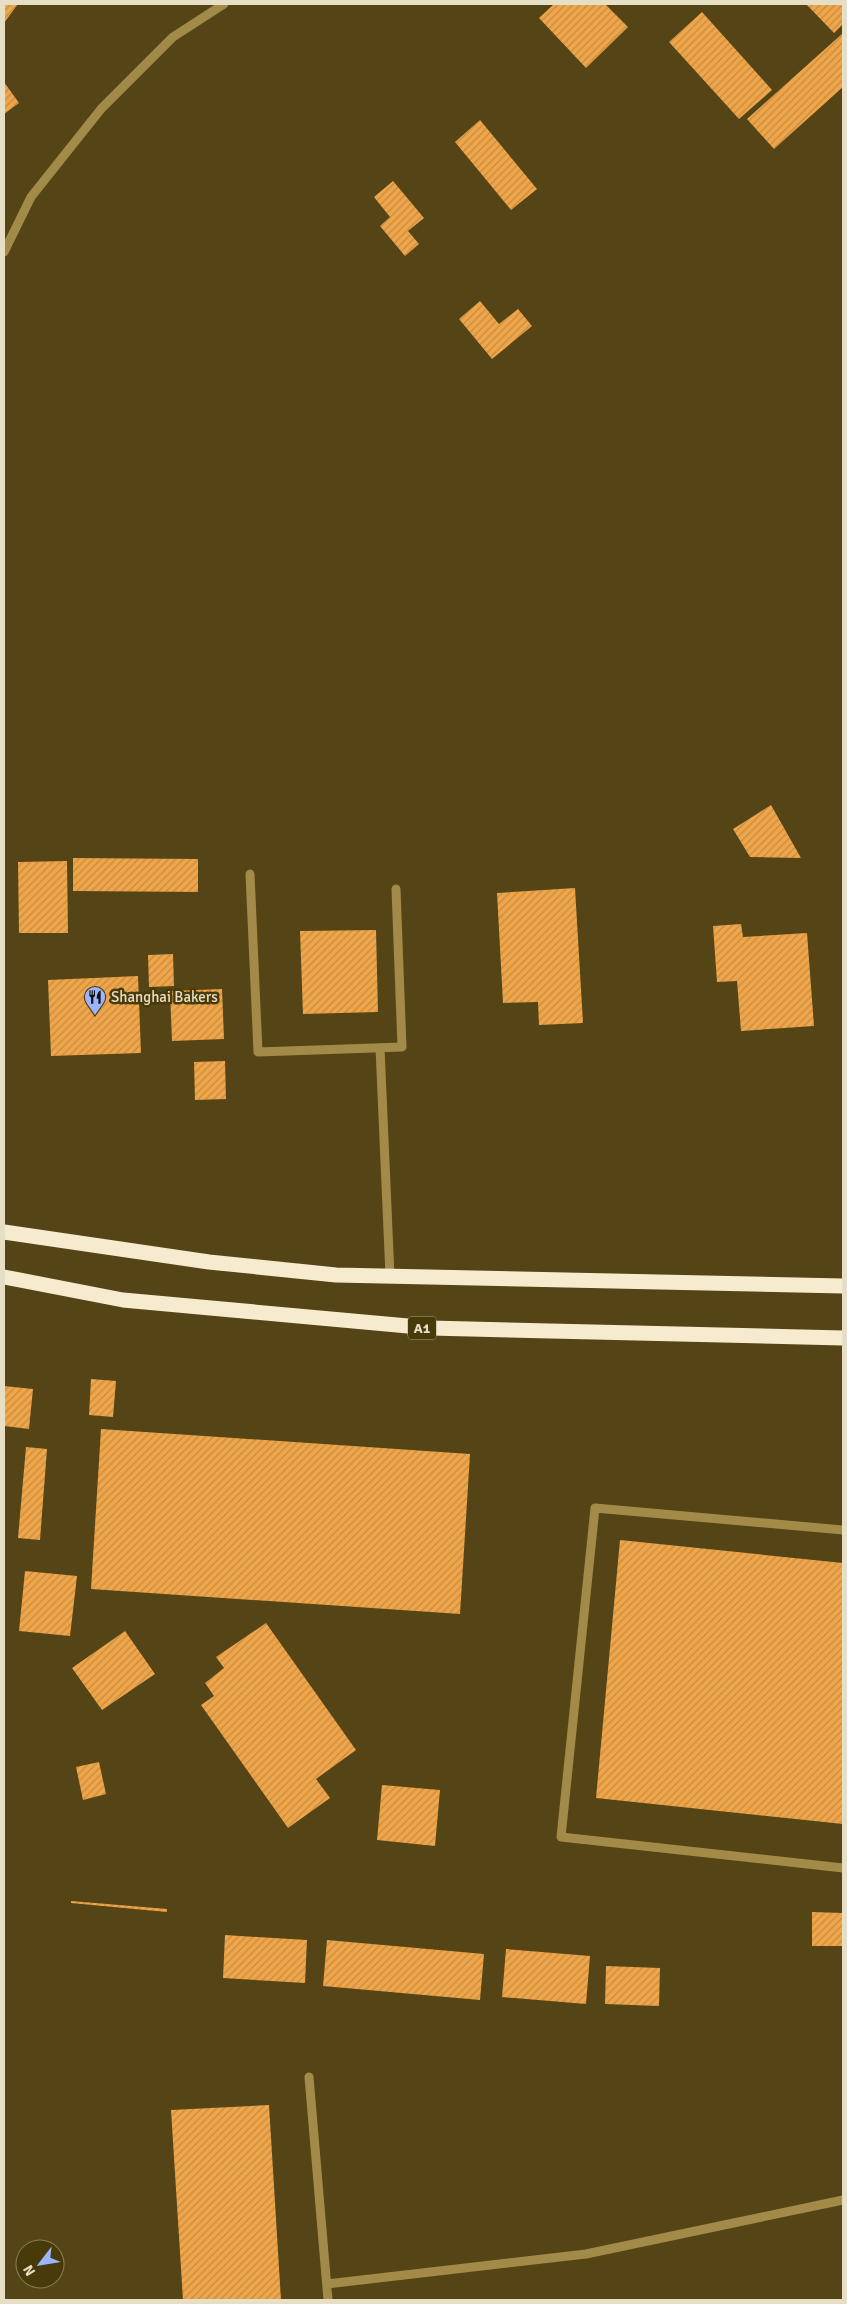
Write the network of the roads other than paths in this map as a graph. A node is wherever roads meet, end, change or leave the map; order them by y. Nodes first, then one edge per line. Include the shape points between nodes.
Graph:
1 (224, 4) edge
2 (4, 252) edge
3 (250, 874) dead end
4 (396, 889) dead end
5 (380, 1048) junction
6 (4, 1232) edge
7 (390, 1276) junction
8 (4, 1277) edge
9 (843, 1286) edge
10 (843, 1338) edge
11 (843, 1530) edge
12 (843, 1868) edge
13 (309, 2077) dead end
14 (843, 2200) edge
15 (328, 2284) junction
16 (328, 2300) edge

1 - 2 street via 173,37 101,109 31,197
3 - 5 street via 258,1052
4 - 5 street via 402,1047
5 - 7 street
6 - 7 highway via 219,1263 336,1275
7 - 9 highway
8 - 10 highway, A1 via 123,1300 430,1328
11 - 12 street via 595,1508 561,1837
13 - 15 street
14 - 15 street via 586,2254
15 - 16 street

